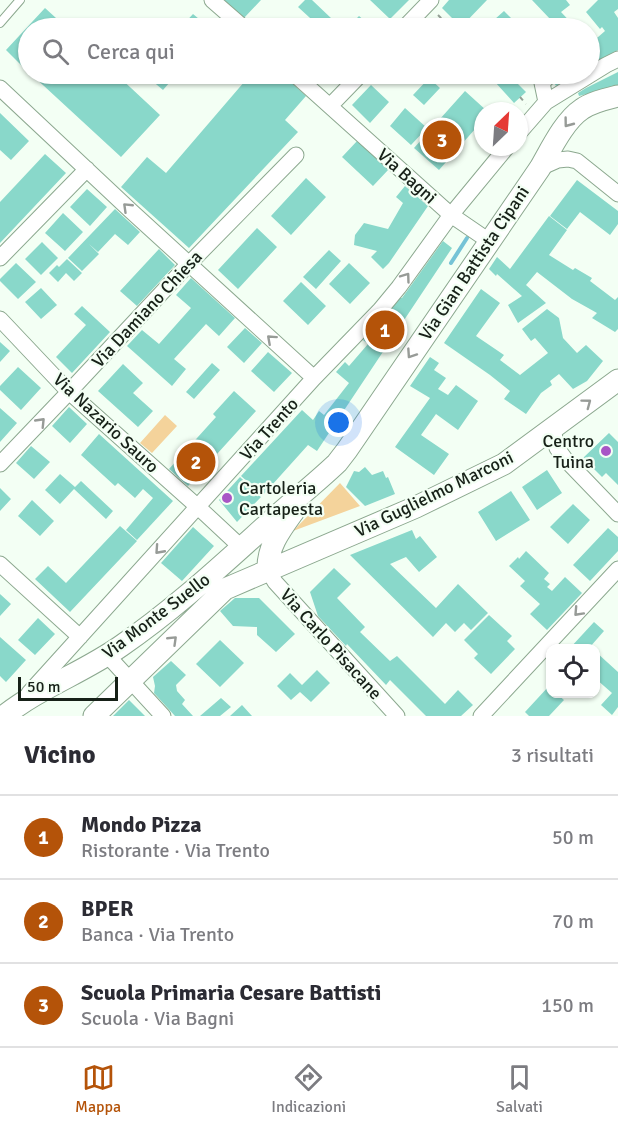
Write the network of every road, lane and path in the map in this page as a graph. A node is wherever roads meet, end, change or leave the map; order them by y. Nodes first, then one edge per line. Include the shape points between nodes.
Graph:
1 (20, 0) edge
2 (212, 0) edge
3 (429, 2) edge
4 (233, 18) edge
5 (414, 18) edge
6 (443, 18) edge
7 (0, 23) edge
8 (618, 59) edge
9 (600, 69) edge
10 (305, 84) edge
11 (351, 84) edge
12 (542, 84) edge
13 (575, 84) edge
14 (0, 88) edge
15 (618, 96) edge
16 (546, 102) junction
17 (330, 106) junction
18 (528, 123) edge
19 (296, 155) dead end
20 (500, 156) edge
21 (540, 168) junction
22 (87, 169) junction
23 (618, 194) edge
24 (451, 215) junction
25 (489, 241) junction
26 (0, 258) edge
27 (189, 263) junction
28 (0, 319) edge
29 (314, 378) junction
30 (618, 380) edge
31 (69, 392) junction
32 (553, 429) junction
33 (2, 457) edge
34 (309, 488) junction
35 (198, 507) junction
36 (618, 514) edge
37 (242, 548) junction
38 (0, 564) edge
39 (618, 569) edge
40 (268, 570) junction
41 (225, 589) junction
42 (80, 637) junction
43 (107, 655) junction
44 (86, 667) joint
45 (131, 681) junction
46 (21, 703) junction
47 (4, 716) edge
48 (94, 716) edge
49 (163, 716) edge
50 (397, 716) edge
51 (481, 716) edge

1 - 7 lane
2 - 4 street
3 - 5 street
3 - 6 path
8 - 9 street
10 - 17 street, Via Bagni
11 - 17 street
12 - 16 street
13 - 16 street
14 - 22 street
15 -> 21 main road, Via Gian Battista Cipani via 598,101 575,114
16 - 18 street
17 - 24 street, Via Bagni
19 - 27 street, Via Damiano Chiesa
20 - 24 street, Via Trento
21 - 23 street via 558,160 577,161
21 - 25 main road, Via Gian Battista Cipani
22 - 26 street
27 -> 22 street
24 - 25 street, Via Bagni
29 -> 24 street, Via Trento via 380,310
25 -> 34 main road, Via Gian Battista Cipani via 347,450
29 -> 27 street
27 - 31 street, Via Damiano Chiesa
28 - 31 street, Via Nazario Sauro
29 - 35 street, Via Trento
32 -> 30 main road, Via Guglielmo Marconi
33 -> 31 street, Via Damiano Chiesa
31 - 35 street, Via Nazario Sauro
32 - 36 street via 557,448 565,459
32 - 40 main road, Via Guglielmo Marconi via 504,464 416,507
34 - 37 main road, Via Gian Battista Cipani
34 - 40 main road via 275,540
35 - 37 street, Via Nazario Sauro
35 -> 42 street, Via Trento
37 - 41 main road via 244,555
37 - 43 main road, Via Monte Suello via 141,632
38 - 42 street
39 -> 51 street
40 - 41 main road, Via Monte Suello
40 - 50 street, Via Carlo Pisacane
45 -> 41 main road, Via Monte Suello
42 - 46 street, Via Trento
43 - 44 main road, Via Monte Suello
43 - 45 street
44 - 46 main road, Via Trento
45 - 48 main road, Via Monte Suello
45 - 49 street
46 - 47 main road, Via Trento

